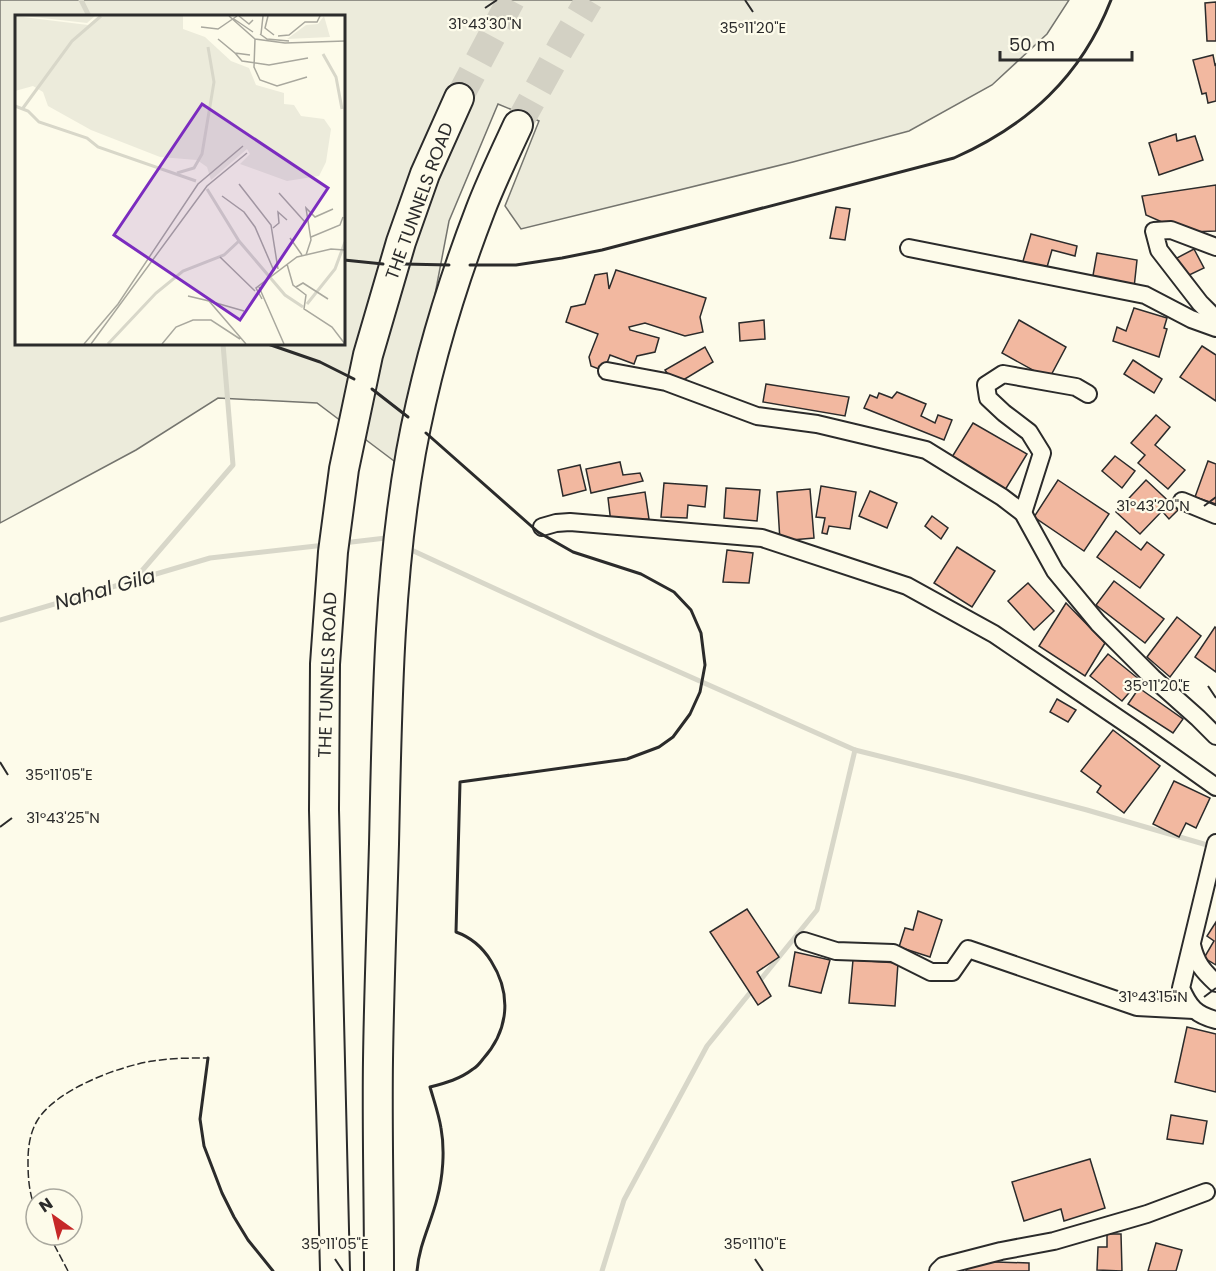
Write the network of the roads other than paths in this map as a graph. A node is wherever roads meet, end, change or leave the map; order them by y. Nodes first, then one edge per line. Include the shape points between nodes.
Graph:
1 (459, 98) tunnel mouth
2 (518, 125) tunnel mouth
3 (1216, 247) edge
4 (909, 248) dead end
5 (1216, 319) edge
6 (1216, 328) edge
7 (608, 371) dead end
8 (1088, 394) dead end
9 (1182, 501) dead end
10 (1023, 513) junction
11 (1216, 515) edge
12 (542, 527) dead end
13 (1216, 736) edge
14 (1216, 787) edge
15 (1216, 843) edge
16 (804, 941) dead end
17 (1192, 944) junction
18 (1216, 983) edge
19 (1194, 1010) junction
20 (1216, 1020) edge
21 (1206, 1192) dead end
22 (335, 1271) edge
23 (378, 1271) edge
24 (938, 1271) edge

1 - 22 highway, THE TUNNELS ROAD via 425,174 368,355 344,469 333,552 325,664 324,810
2 - 23 highway via 473,229 432,358 400,527 389,652 378,1062
3 - 5 street via 1171,230 1154,231 1160,250
4 - 6 street via 1146,295
7 - 10 street via 666,382 757,416 817,424 926,450
8 - 10 street via 1076,387 1003,375 986,385 988,398 1029,432 1042,453
9 - 11 street
10 - 13 street via 1055,571 1098,623
12 - 14 street via 570,522 762,538 907,586 994,634
15 - 17 street
16 - 19 street via 836,951 893,953 931,972 952,972 968,949 1137,1007
17 - 18 street via 1199,966
17 - 19 street via 1181,988
19 - 20 street
21 - 24 street via 1147,1214 943,1266

